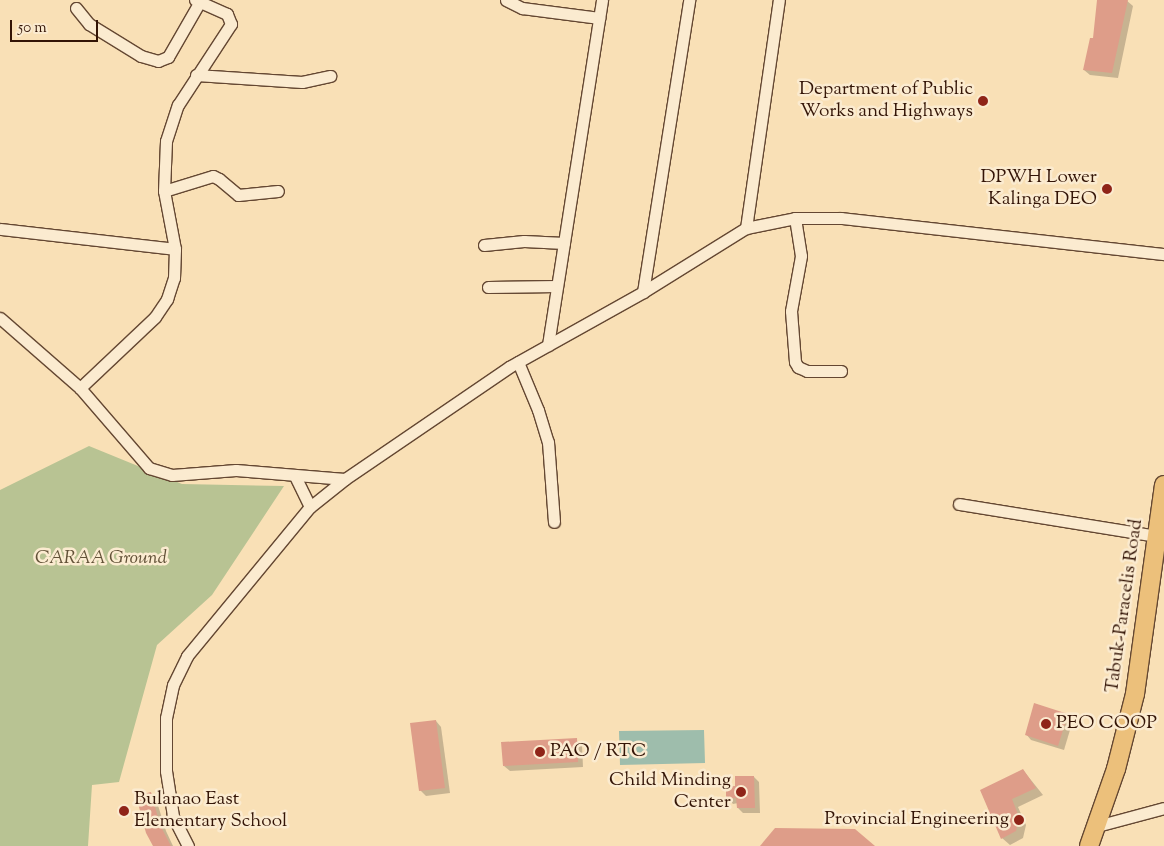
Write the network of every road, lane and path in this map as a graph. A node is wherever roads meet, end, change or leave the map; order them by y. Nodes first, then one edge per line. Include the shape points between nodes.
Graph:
1 (506, 0) edge
2 (602, 0) edge
3 (689, 0) edge
4 (779, 0) edge
5 (197, 1) edge
6 (76, 8) dead end
7 (599, 18) junction
8 (196, 75) junction
9 (330, 76) dead end
10 (164, 191) junction
11 (278, 191) dead end
12 (795, 218) junction
13 (746, 228) junction
14 (0, 229) edge
15 (564, 243) junction
16 (484, 244) dead end
17 (175, 249) junction
18 (1164, 254) edge
19 (557, 286) junction
20 (488, 287) dead end
21 (643, 292) junction
22 (0, 318) edge
23 (548, 344) junction
24 (518, 362) junction
25 (841, 371) dead end
26 (80, 388) junction
27 (295, 476) junction
28 (344, 479) junction
29 (1164, 485) edge
30 (959, 504) dead end
31 (310, 507) junction
32 (554, 522) dead end
33 (1157, 536) junction
34 (1158, 573) edge
35 (1164, 808) edge
36 (1097, 826) junction
37 (188, 846) edge
38 (1089, 846) edge

1 - 7 street via 522,8
2 - 7 street
3 - 21 street
4 - 13 street
5 - 6 street via 168,56 158,61 140,56 89,24
5 - 8 street via 227,14 231,24
7 - 15 street
8 - 9 street via 302,82
8 - 10 street via 170,122
10 - 11 street via 213,176 238,195
10 - 17 street
12 - 13 street
12 - 18 street via 841,218
12 - 25 street via 801,256 791,311 795,362 808,371
13 - 21 street
14 - 17 street
15 - 16 street
15 - 19 street
17 - 26 street via 174,278 167,299 155,317
19 - 20 street
19 - 23 street
21 - 23 street
22 - 26 street
23 - 24 street
24 - 28 street
24 - 32 street via 548,442
26 - 27 street via 149,468 172,475 236,470
27 - 28 street
27 - 31 street
28 - 31 street
29 - 33 main road, Tabuk-Paracelis Road
30 - 33 street
31 - 37 street via 186,656 173,685 166,718 166,771 173,816
33 - 34 main road, Tabuk-Paracelis Road
34 - 36 main road, Tabuk-Paracelis Road via 1135,694
35 - 36 street
36 - 38 main road, Tabuk-Paracelis Road

